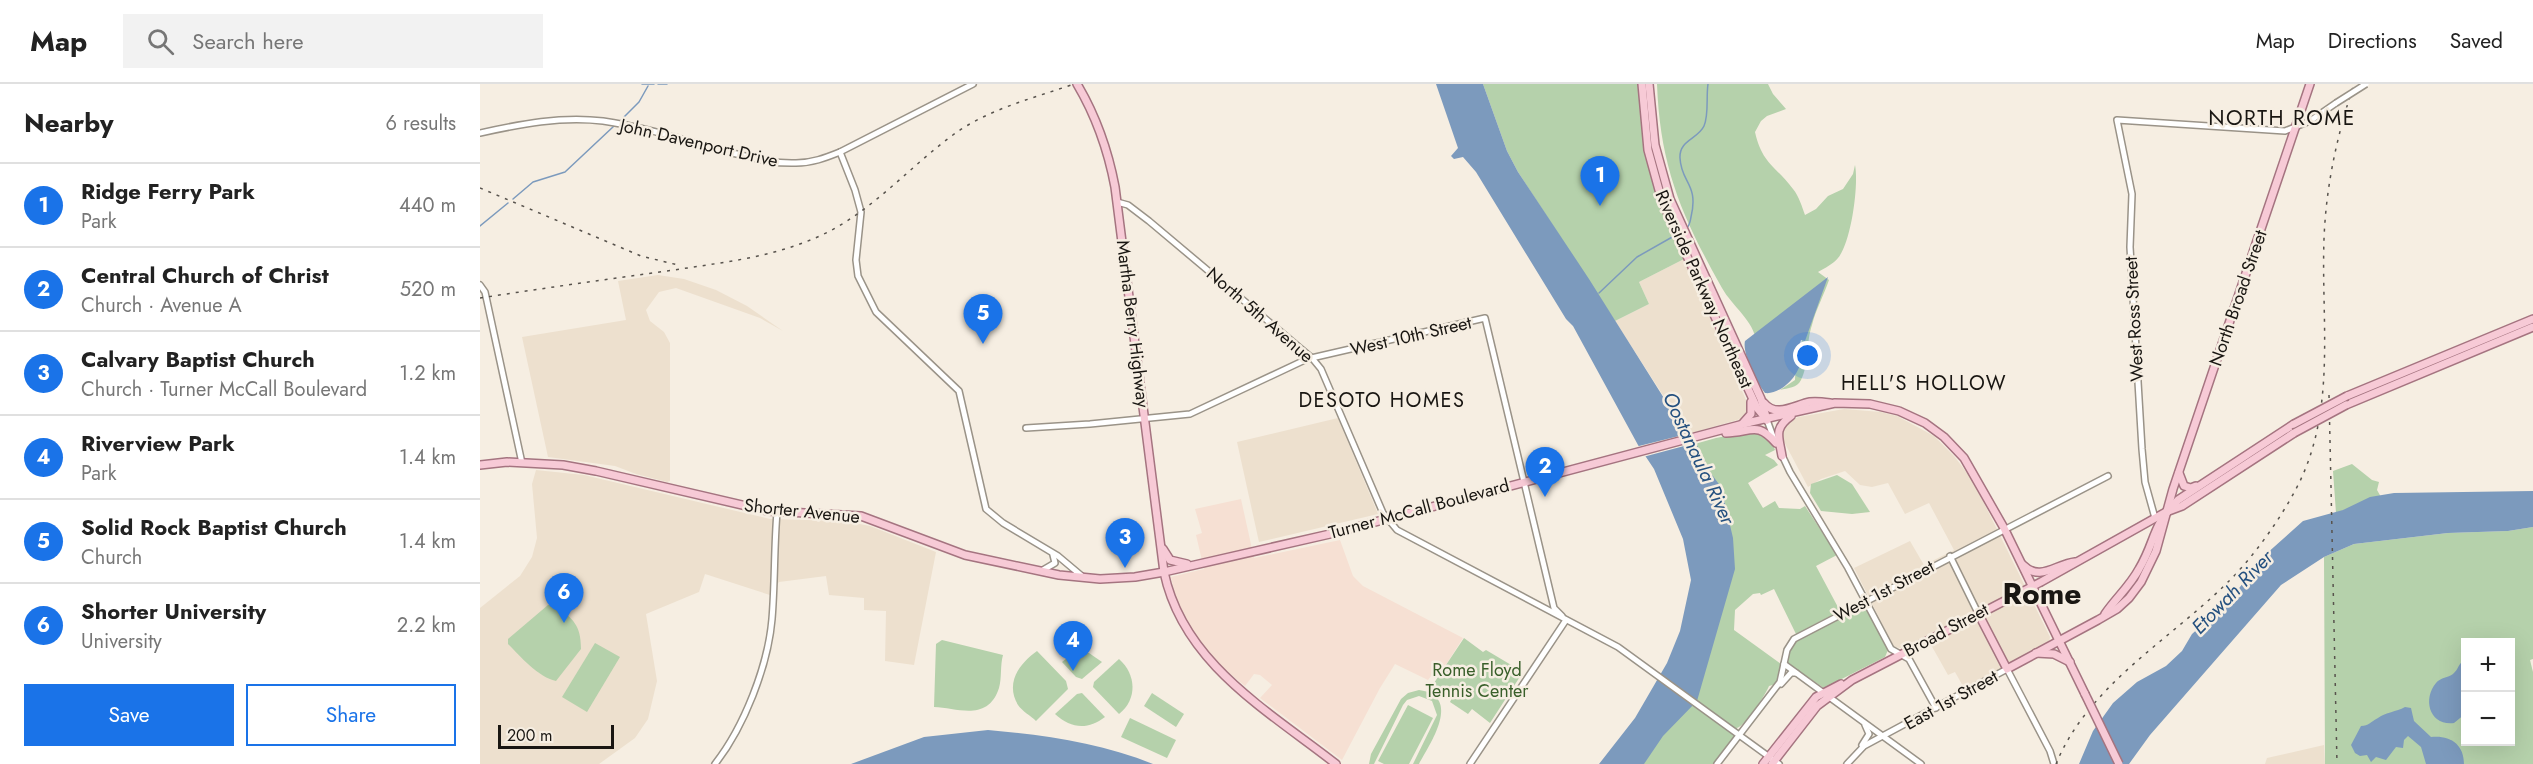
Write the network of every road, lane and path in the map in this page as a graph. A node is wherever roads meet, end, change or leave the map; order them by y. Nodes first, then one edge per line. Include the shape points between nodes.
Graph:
1 (973, 84) edge
2 (1077, 84) edge
3 (1642, 84) edge
4 (1649, 84) edge
5 (2310, 84) edge
6 (2366, 84) edge
7 (2295, 128) junction
8 (480, 133) edge
9 (840, 152) junction
10 (1117, 202) junction
11 (1675, 220) junction
12 (1691, 255) junction
13 (480, 285) edge
14 (1714, 315) junction
15 (2533, 319) edge
16 (2533, 327) edge
17 (1312, 358) junction
18 (1761, 399) junction
19 (1835, 403) junction
20 (1792, 415) junction
21 (1144, 418) junction
22 (1767, 420) junction
23 (1738, 426) junction
24 (1026, 428) dead end
25 (1713, 433) junction
26 (1776, 443) junction
27 (1782, 456) junction
28 (522, 463) junction
29 (2235, 463) junction
30 (480, 465) edge
31 (2179, 473) junction
32 (2108, 476) dead end
33 (1523, 481) junction
34 (777, 512) junction
35 (2166, 512) junction
36 (2155, 518) junction
37 (1388, 519) junction
38 (2004, 528) junction
39 (2127, 535) junction
40 (1160, 542) junction
41 (2150, 543) junction
42 (1052, 553) junction
43 (1950, 556) junction
44 (2078, 561) junction
45 (2020, 562) junction
46 (1195, 564) junction
47 (1040, 571) junction
48 (1164, 572) junction
49 (1084, 579) junction
50 (2031, 586) junction
51 (1866, 600) junction
52 (1978, 613) junction
53 (2103, 616) junction
54 (1566, 620) junction
55 (2060, 642) junction
56 (2036, 653) junction
57 (1901, 654) junction
58 (2070, 662) junction
59 (1784, 664) junction
60 (2007, 669) junction
61 (1796, 673) junction
62 (1775, 689) junction
63 (1826, 695) junction
64 (1936, 708) junction
65 (1858, 717) junction
66 (1740, 735) junction
67 (1882, 737) junction
68 (1859, 749) junction
69 (1773, 761) edge
70 (2053, 761) edge
71 (715, 764) edge
72 (1336, 764) edge
73 (1470, 764) edge
74 (1717, 764) edge
75 (1763, 764) edge
76 (1847, 764) edge
77 (1921, 764) edge
78 (2119, 764) edge

1 - 9 street, John Davenport Drive
2 - 10 main road, Martha Berry Highway via 1103,139
3 - 11 main road, Riverside Parkway Northeast via 1648,150 1659,190
4 - 11 main road, Riverside Parkway Northeast via 1655,145
5 - 7 main road, North Broad Street
6 - 7 street, bridge
7 - 31 main road, North Broad Street
7 - 36 street, West Ross Street via 2285,131 2118,120 2133,194 2130,247 2144,471
8 - 9 street, John Davenport Drive via 537,121 579,119 626,125 775,163 811,162
9 - 42 street via 861,207 855,266 870,304 959,392 986,509
10 - 17 street, North 5th Avenue via 1128,205 1149,221
10 - 21 main road, Martha Berry Highway
11 - 12 main road, Riverside Parkway Northeast
12 - 14 main road, Riverside Parkway Northeast
12 - 18 main road, Riverside Parkway Northeast
13 - 28 street via 486,297
14 - 22 main road, Riverside Parkway Northeast via 1757,408
14 - 23 main road via 1752,405 1751,414
15 - 29 main road, bridge via 2347,396 2294,424
16 - 35 main road, bridge via 2346,405 2294,433 2182,506
17 - 21 street, West 10th Street via 1193,412
17 - 33 street, West 10th Street via 1485,318
17 - 37 street, North 5th Avenue via 1321,369
18 - 19 main road via 1772,410 1813,402
18 - 22 main road, Riverside Parkway Northeast
19 - 20 main road, Turner McCall Boulevard
19 - 38 main road, Turner McCall Boulevard via 1880,406 1929,426 1964,458
20 - 22 main road, Turner McCall Boulevard
20 - 27 main road via 1780,424
21 - 24 street, West 10th Street
21 - 40 main road, Martha Berry Highway
22 - 23 main road, Turner McCall Boulevard
22 - 26 street, Riverside Parkway Northeast
23 - 25 main road, Turner McCall Boulevard
25 - 26 main road via 1760,428
25 - 33 main road, Turner McCall Boulevard
26 - 27 street, Riverside Parkway Northeast
27 - 51 street, Riverside Parkway Northeast
28 - 30 main road, Shorter Avenue
28 - 34 main road, Shorter Avenue via 596,471
29 - 31 main road via 2191,488 2182,484
29 - 35 main road
31 - 35 main road, North Broad Street
32 - 38 street, West 1st Street
33 - 37 main road, Turner McCall Boulevard
33 - 54 street via 1554,608
34 - 47 main road, Shorter Avenue via 861,516 956,552
34 - 71 street via 769,642 741,720
35 - 36 main road, Broad Street
35 - 41 main road
35 - 53 main road via 2160,541 2141,582 2129,598
36 - 39 main road, Broad Street
37 - 46 main road, Turner McCall Boulevard
37 - 54 street, North 5th Avenue via 1397,530
38 - 43 street, West 1st Street
38 - 45 main road, Turner McCall Boulevard
39 - 41 main road via 2144,531
39 - 44 main road, Broad Street
40 - 46 main road via 1170,560
40 - 48 main road, Martha Berry Highway
41 - 53 main road via 2138,572
42 - 47 street via 1055,563
42 - 49 street
43 - 51 street, West 1st Street
43 - 52 street
44 - 45 main road via 2040,573
44 - 50 main road, Broad Street
45 - 50 main road, Turner McCall Boulevard
46 - 48 main road, Turner McCall Boulevard
47 - 49 main road, Shorter Avenue
48 - 49 main road, Turner McCall Boulevard
48 - 72 main road, Martha Berry Highway via 1180,620 1210,662
50 - 52 main road, Broad Street
50 - 55 main road, Turner McCall Boulevard
51 - 57 street, Riverside Parkway Northeast via 1891,649
51 - 59 street, West 1st Street via 1794,639
52 - 57 main road, Broad Street
52 - 60 main road
53 - 55 main road, East 1st Street
54 - 66 street, North 5th Avenue via 1618,647
54 - 73 street
55 - 56 main road, East 1st Street
55 - 58 main road, Turner McCall Boulevard
56 - 58 main road via 2054,654
56 - 60 main road, East 1st Street
57 - 63 main road, Broad Street
57 - 64 street, Riverside Parkway Northeast via 1909,659
58 - 78 main road, Turner McCall Boulevard, bridge
59 - 61 street
59 - 62 street, West 1st Street
60 - 64 street, East 1st Street
60 - 70 street
61 - 62 street via 1791,673
61 - 63 street
62 - 66 street, West 1st Street
63 - 65 street
63 - 69 main road, Broad Street via 1816,697
64 - 67 street, East 1st Street
65 - 67 street
65 - 68 street via 1869,732
66 - 69 street, North 5th Avenue
66 - 74 street, West 1st Street
67 - 68 street, East 1st Street
67 - 77 street
68 - 76 street, East 1st Street
69 - 75 main road, Broad Street

